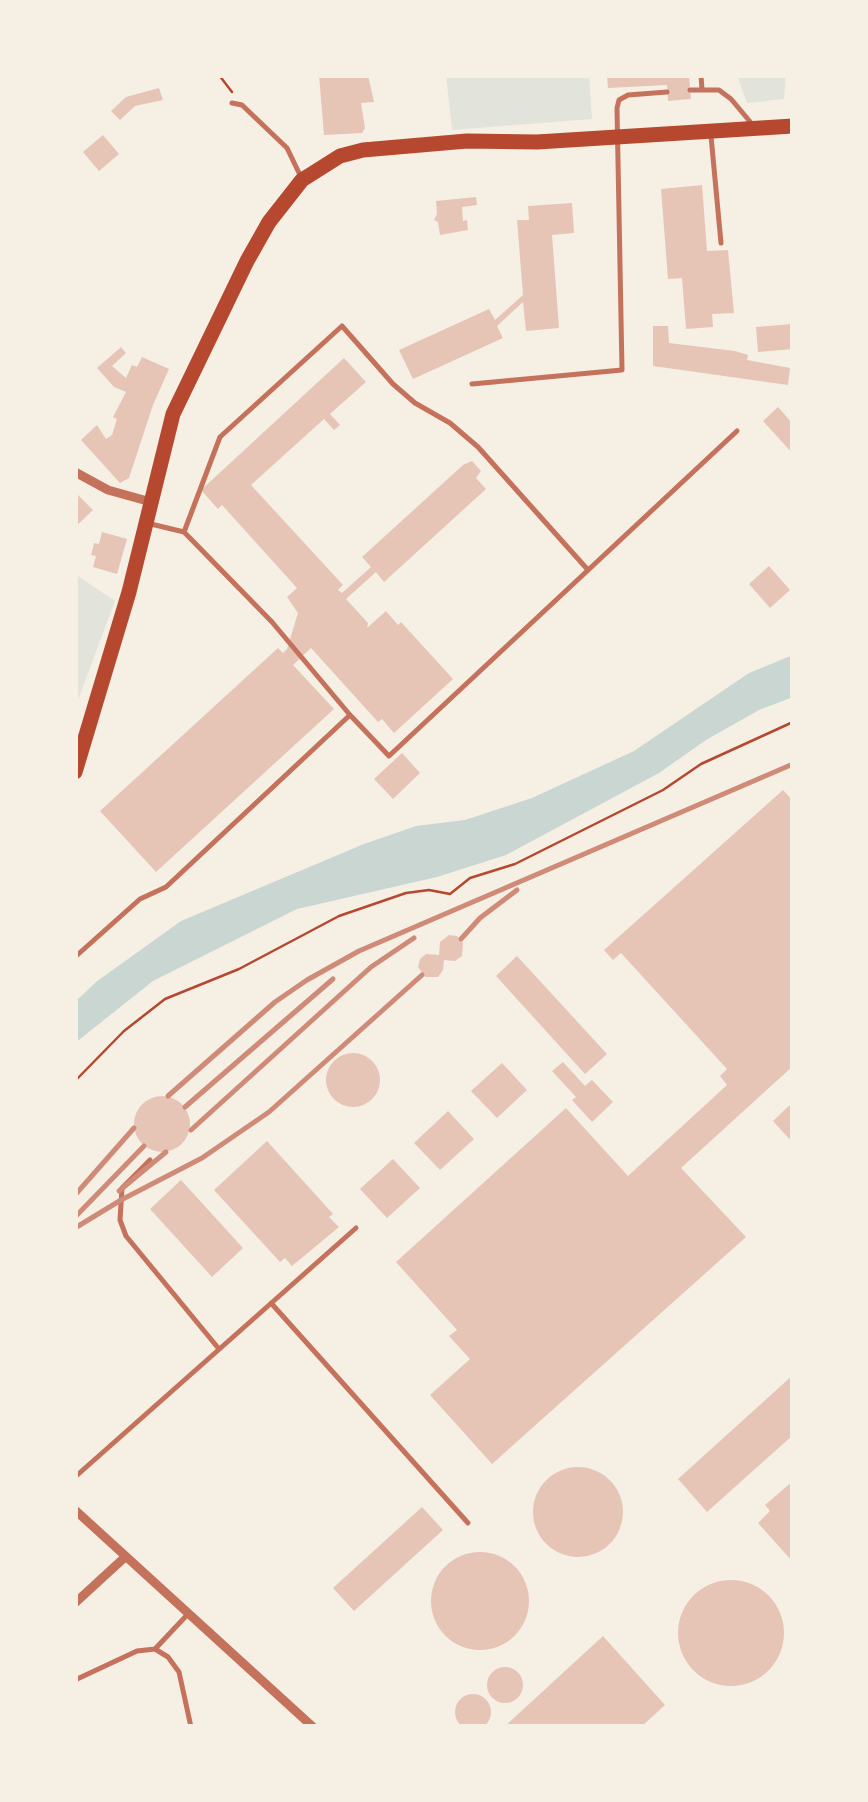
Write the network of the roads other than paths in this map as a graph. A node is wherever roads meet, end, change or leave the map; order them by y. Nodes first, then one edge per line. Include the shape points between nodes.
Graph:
1 (701, 75) edge
2 (664, 90) dead end
3 (690, 90) dead end
4 (702, 90) junction
5 (232, 103) dead end
6 (793, 126) edge
7 (756, 129) junction
8 (710, 131) junction
9 (618, 136) junction
10 (302, 180) junction
11 (721, 243) dead end
12 (472, 384) dead end
13 (737, 430) dead end
14 (75, 472) edge
15 (151, 502) junction
16 (146, 523) junction
17 (184, 532) junction
18 (588, 570) junction
19 (350, 715) junction
20 (80, 740) edge
21 (75, 772) edge
22 (75, 957) edge
23 (150, 1160) dead end
24 (356, 1228) dead end
25 (271, 1303) junction
26 (219, 1348) junction
27 (75, 1476) edge
28 (75, 1510) edge
29 (468, 1523) dead end
30 (124, 1558) junction
31 (75, 1602) edge
32 (188, 1614) junction
33 (155, 1649) junction
34 (75, 1680) edge
35 (191, 1727) edge
36 (313, 1727) edge

1 - 4 lane
2 - 9 lane via 620,100
3 - 4 lane
4 - 7 lane via 731,98
5 - 10 lane via 287,148
6 - 7 main road
7 - 8 main road
8 - 9 main road
8 - 11 lane
9 - 10 main road via 363,150
9 - 12 lane via 622,370
10 - 15 main road via 247,261 181,396
13 - 18 lane
14 - 15 street
15 - 16 main road
16 - 17 lane
16 - 20 main road
17 - 18 lane via 220,436 342,326 393,384 478,447
17 - 19 lane
18 - 19 lane via 388,756
19 - 22 lane via 166,887 140,900
20 - 21 main road
23 - 26 lane via 122,1188 120,1220 126,1236
24 - 25 lane
25 - 26 lane
25 - 29 lane
26 - 27 lane
28 - 30 street
30 - 31 street
30 - 32 street
32 - 33 lane
32 - 36 street
33 - 34 lane via 137,1650
33 - 35 lane via 179,1672

